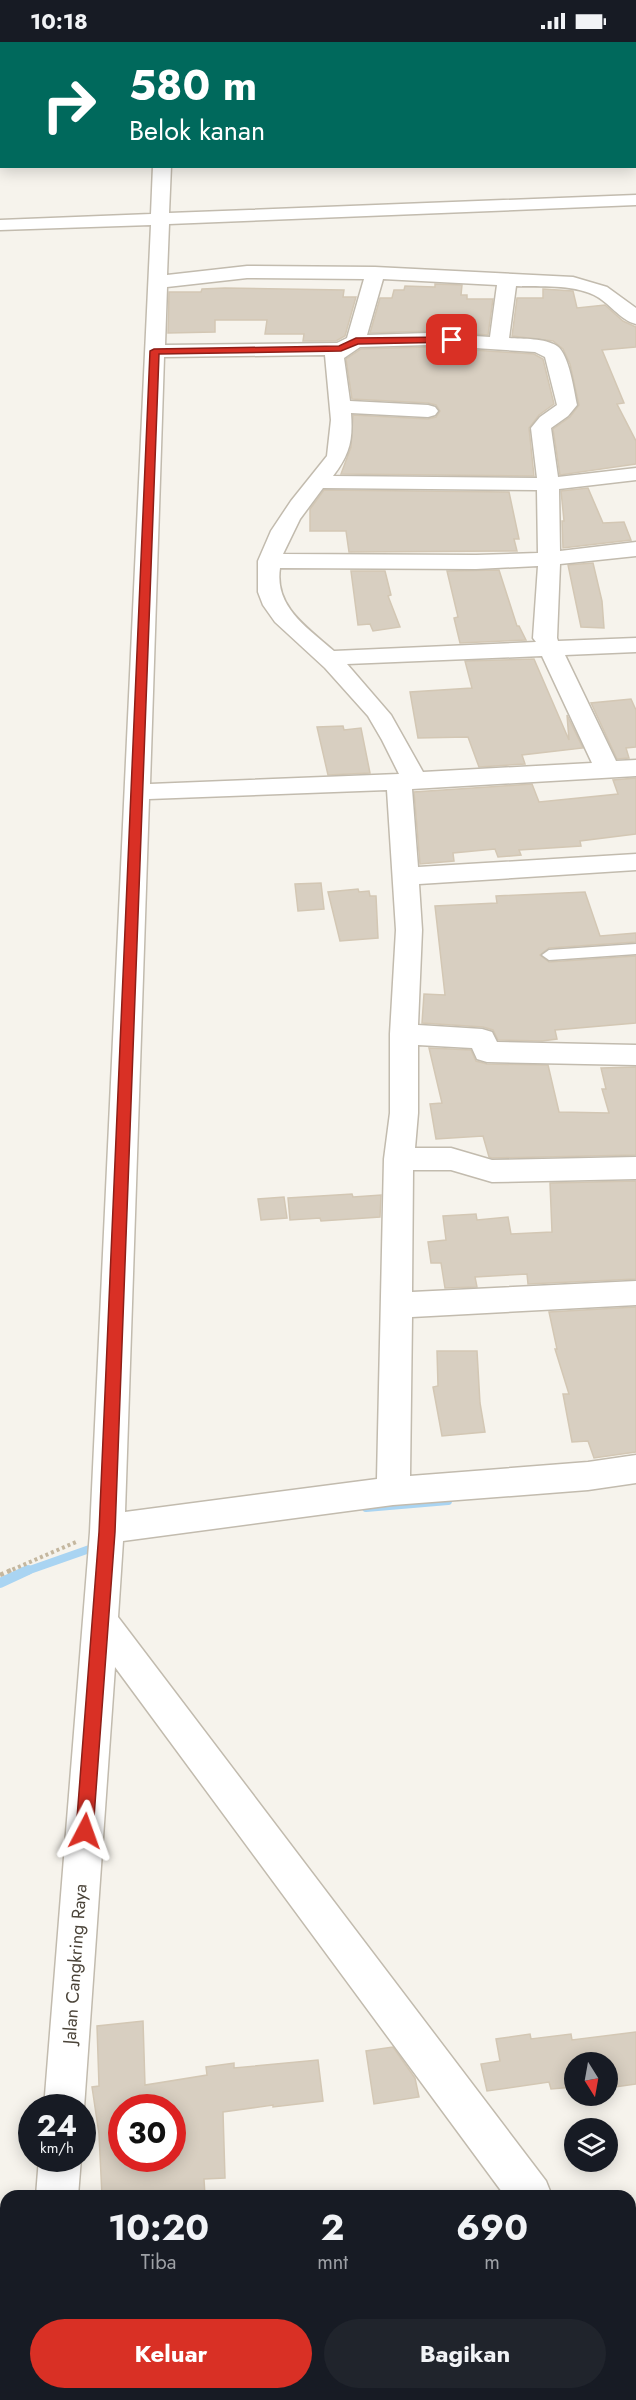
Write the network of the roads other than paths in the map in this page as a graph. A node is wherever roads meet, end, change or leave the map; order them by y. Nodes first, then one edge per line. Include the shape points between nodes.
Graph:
1 (162, 168) edge
2 (636, 200) edge
3 (160, 218) junction
4 (0, 225) edge
5 (375, 273) junction
6 (507, 280) junction
7 (159, 282) junction
8 (636, 318) edge
9 (499, 342) junction
10 (349, 345) junction
11 (154, 351) junction
12 (339, 406) junction
13 (428, 411) dead end
14 (636, 474) edge
15 (318, 482) junction
16 (548, 484) junction
17 (636, 549) edge
18 (549, 559) junction
19 (269, 561) junction
20 (636, 645) edge
21 (549, 649) junction
22 (327, 658) junction
23 (636, 768) edge
24 (607, 770) junction
25 (406, 781) junction
26 (137, 792) junction
27 (636, 862) edge
28 (406, 876) junction
29 (636, 949) edge
30 (549, 955) dead end
31 (404, 1034) junction
32 (636, 1055) edge
33 (399, 1159) junction
34 (636, 1168) edge
35 (636, 1293) edge
36 (397, 1305) junction
37 (636, 1469) edge
38 (393, 1491) junction
39 (106, 1539) junction
40 (100, 1620) junction
41 (65, 2094) edge
42 (59, 2172) edge
43 (57, 2190) edge
44 (527, 2190) edge

1 - 3 street, Jalan Cangkring Raya
2 - 3 street
3 - 4 street
3 - 7 street, Jalan Cangkring Raya
5 - 6 street
5 - 7 street via 247,272
5 - 10 street
6 - 8 street via 591,286 610,294
6 - 9 street
7 - 11 street, Jalan Cangkring Raya
9 - 10 street via 428,339
9 - 16 street via 545,348 555,356 567,405 541,428
10 - 11 street
10 - 12 street via 334,357
11 - 26 street, Jalan Cangkring Raya
12 - 13 street
12 - 15 street via 341,447
14 - 16 street
15 - 16 street
15 - 19 street via 281,532
16 - 18 street
17 - 18 street
18 - 19 street
18 - 21 street via 545,631
19 - 22 street via 267,578 272,602 291,628
20 - 21 street
21 - 22 street
21 - 24 street
22 - 25 street via 385,722
23 - 24 street
24 - 25 street
25 - 26 street
25 - 28 street
26 - 39 street, Jalan Cangkring Raya
27 - 28 street
28 - 31 street via 409,930
29 - 30 lane
31 - 32 street via 482,1039 487,1052
31 - 33 street via 404,1113
33 - 34 street via 451,1159 492,1172
33 - 36 street
35 - 36 street
36 - 38 street
37 - 38 street
38 - 39 street
39 - 40 street, Jalan Cangkring Raya
40 - 41 street, Jalan Cangkring Raya
40 - 44 street
42 - 43 street

